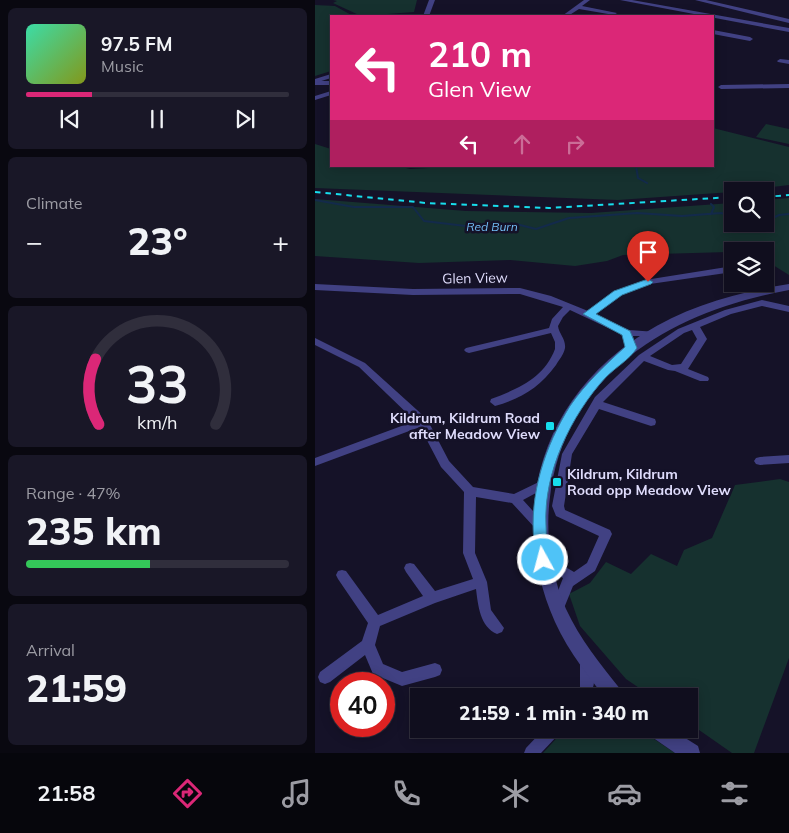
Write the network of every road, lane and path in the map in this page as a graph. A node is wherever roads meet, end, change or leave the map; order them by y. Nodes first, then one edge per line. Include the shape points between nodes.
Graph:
1 (587, 0) edge
2 (623, 0) edge
3 (698, 0) edge
4 (426, 1) edge
5 (579, 7) junction
6 (614, 13) dead end
7 (425, 15) edge
8 (567, 15) edge
9 (706, 15) edge
10 (714, 17) edge
11 (789, 21) edge
12 (720, 23) dead end
13 (789, 30) edge
14 (714, 31) edge
15 (714, 32) edge
16 (750, 39) dead end
17 (780, 61) dead end
18 (789, 62) edge
19 (743, 77) dead end
20 (771, 78) dead end
21 (330, 80) edge
22 (315, 82) edge
23 (763, 86) junction
24 (789, 86) edge
25 (721, 87) dead end
26 (735, 87) junction
27 (330, 93) edge
28 (315, 98) edge
29 (724, 270) edge
30 (315, 286) edge
31 (786, 288) edge
32 (569, 306) junction
33 (789, 309) edge
34 (589, 314) junction
35 (695, 325) junction
36 (553, 330) junction
37 (627, 333) junction
38 (653, 334) junction
39 (315, 341) edge
40 (469, 350) dead end
41 (636, 353) junction
42 (679, 369) junction
43 (704, 379) dead end
44 (495, 402) dead end
45 (597, 404) junction
46 (423, 422) junction
47 (651, 422) dead end
48 (789, 459) edge
49 (759, 460) dead end
50 (315, 462) edge
51 (543, 484) junction
52 (470, 491) junction
53 (515, 499) junction
54 (539, 525) junction
55 (543, 560) junction
56 (410, 568) dead end
57 (342, 575) dead end
58 (572, 577) junction
59 (481, 582) junction
60 (433, 598) junction
61 (557, 610) junction
62 (375, 622) junction
63 (497, 628) dead end
64 (368, 645) junction
65 (587, 662) junction
66 (435, 670) dead end
67 (325, 677) dead end
68 (587, 688) edge
69 (608, 688) edge
70 (545, 738) edge
71 (668, 738) edge
72 (531, 753) edge
73 (691, 753) edge

1 - 5 street
2 - 9 street
3 - 11 street
4 - 7 street
5 - 6 street
5 - 8 street
10 - 13 street
12 - 14 street
15 - 16 street
17 - 18 street
19 - 26 street
20 - 23 street
21 - 22 street
23 - 24 street
23 - 26 street
25 - 26 street
27 - 28 street
29 - 34 street via 648,282 618,293
30 - 32 street, Glen View via 413,292 520,291
31 - 38 street via 727,301
32 - 34 street, Glen View
32 - 36 street via 556,317
33 - 35 street via 762,303
34 - 37 street, Glen View
35 - 41 street
35 - 42 street via 702,339 684,367
36 - 40 street
36 - 44 street via 560,352 532,386
37 - 38 street, Glen View
37 - 41 street
38 - 41 street
39 - 46 street via 362,365
41 - 42 street
41 - 45 street
41 - 51 street via 602,374 575,408 551,456
42 - 43 street
45 - 47 street
45 - 58 street via 567,454 558,506 560,513 606,534 591,567
46 - 50 street
46 - 52 street via 449,468
48 - 49 street
51 - 53 street
51 - 54 street
52 - 53 street
52 - 59 street via 469,553
53 - 54 street
54 - 55 street
55 - 58 street
55 - 61 street via 547,584
56 - 60 street
57 - 62 street
58 - 61 street
59 - 60 street
59 - 63 street via 485,612
60 - 62 street
61 - 65 street via 569,636
62 - 64 street
64 - 66 street via 378,669 402,679
64 - 67 street
65 - 68 street
65 - 69 street
70 - 72 street
71 - 73 street

